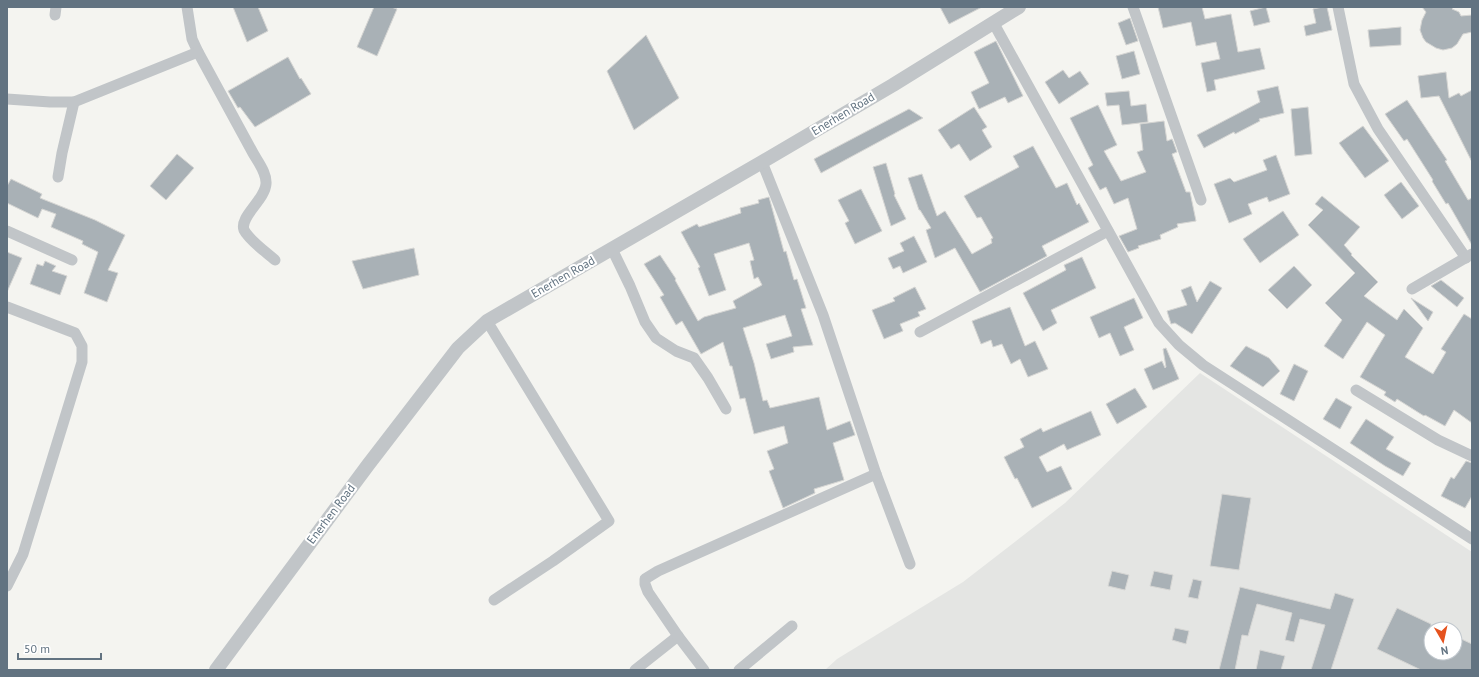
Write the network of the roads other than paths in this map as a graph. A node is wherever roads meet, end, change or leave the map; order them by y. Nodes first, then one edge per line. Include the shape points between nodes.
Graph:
1 (187, 7) edge
2 (1019, 7) edge
3 (1133, 7) edge
4 (1338, 7) edge
5 (993, 22) junction
6 (198, 52) junction
7 (7, 99) edge
8 (74, 102) junction
9 (762, 162) junction
10 (58, 177) dead end
11 (1201, 200) dead end
12 (7, 231) edge
13 (1108, 231) junction
14 (612, 249) junction
15 (1469, 256) edge
16 (72, 260) dead end
17 (275, 260) dead end
18 (1412, 289) dead end
19 (7, 307) edge
20 (487, 321) junction
21 (920, 332) dead end
22 (1356, 390) dead end
23 (726, 409) dead end
24 (1472, 456) edge
25 (876, 474) junction
26 (1472, 539) edge
27 (910, 564) dead end
28 (7, 586) edge
29 (494, 600) dead end
30 (792, 626) dead end
31 (678, 636) junction
32 (216, 670) edge
33 (636, 670) edge
34 (704, 670) edge
35 (739, 670) edge

1 - 6 street via 192,39
2 - 5 street, Enerhen Road
3 - 11 street
4 - 15 street via 1354,84 1378,129
5 - 9 street, Enerhen Road via 893,85
5 - 13 street
6 - 8 street
6 - 17 street via 262,168 266,183 262,196 243,224 248,236
7 - 8 street
8 - 10 street
9 - 14 street, Enerhen Road
9 - 25 street via 823,315
12 - 16 street
13 - 21 street
13 - 26 street via 1159,323 1179,345 1203,365
14 - 20 street, Enerhen Road
14 - 23 street via 645,322 656,338 676,351 694,358
15 - 18 street
19 - 28 street via 75,333 82,346 82,362 23,554
20 - 29 street via 609,521
20 - 32 street, Enerhen Road via 453,354
22 - 24 street via 1438,440
25 - 27 street
25 - 31 street via 644,578 648,592
30 - 35 street
31 - 33 street
31 - 34 street

